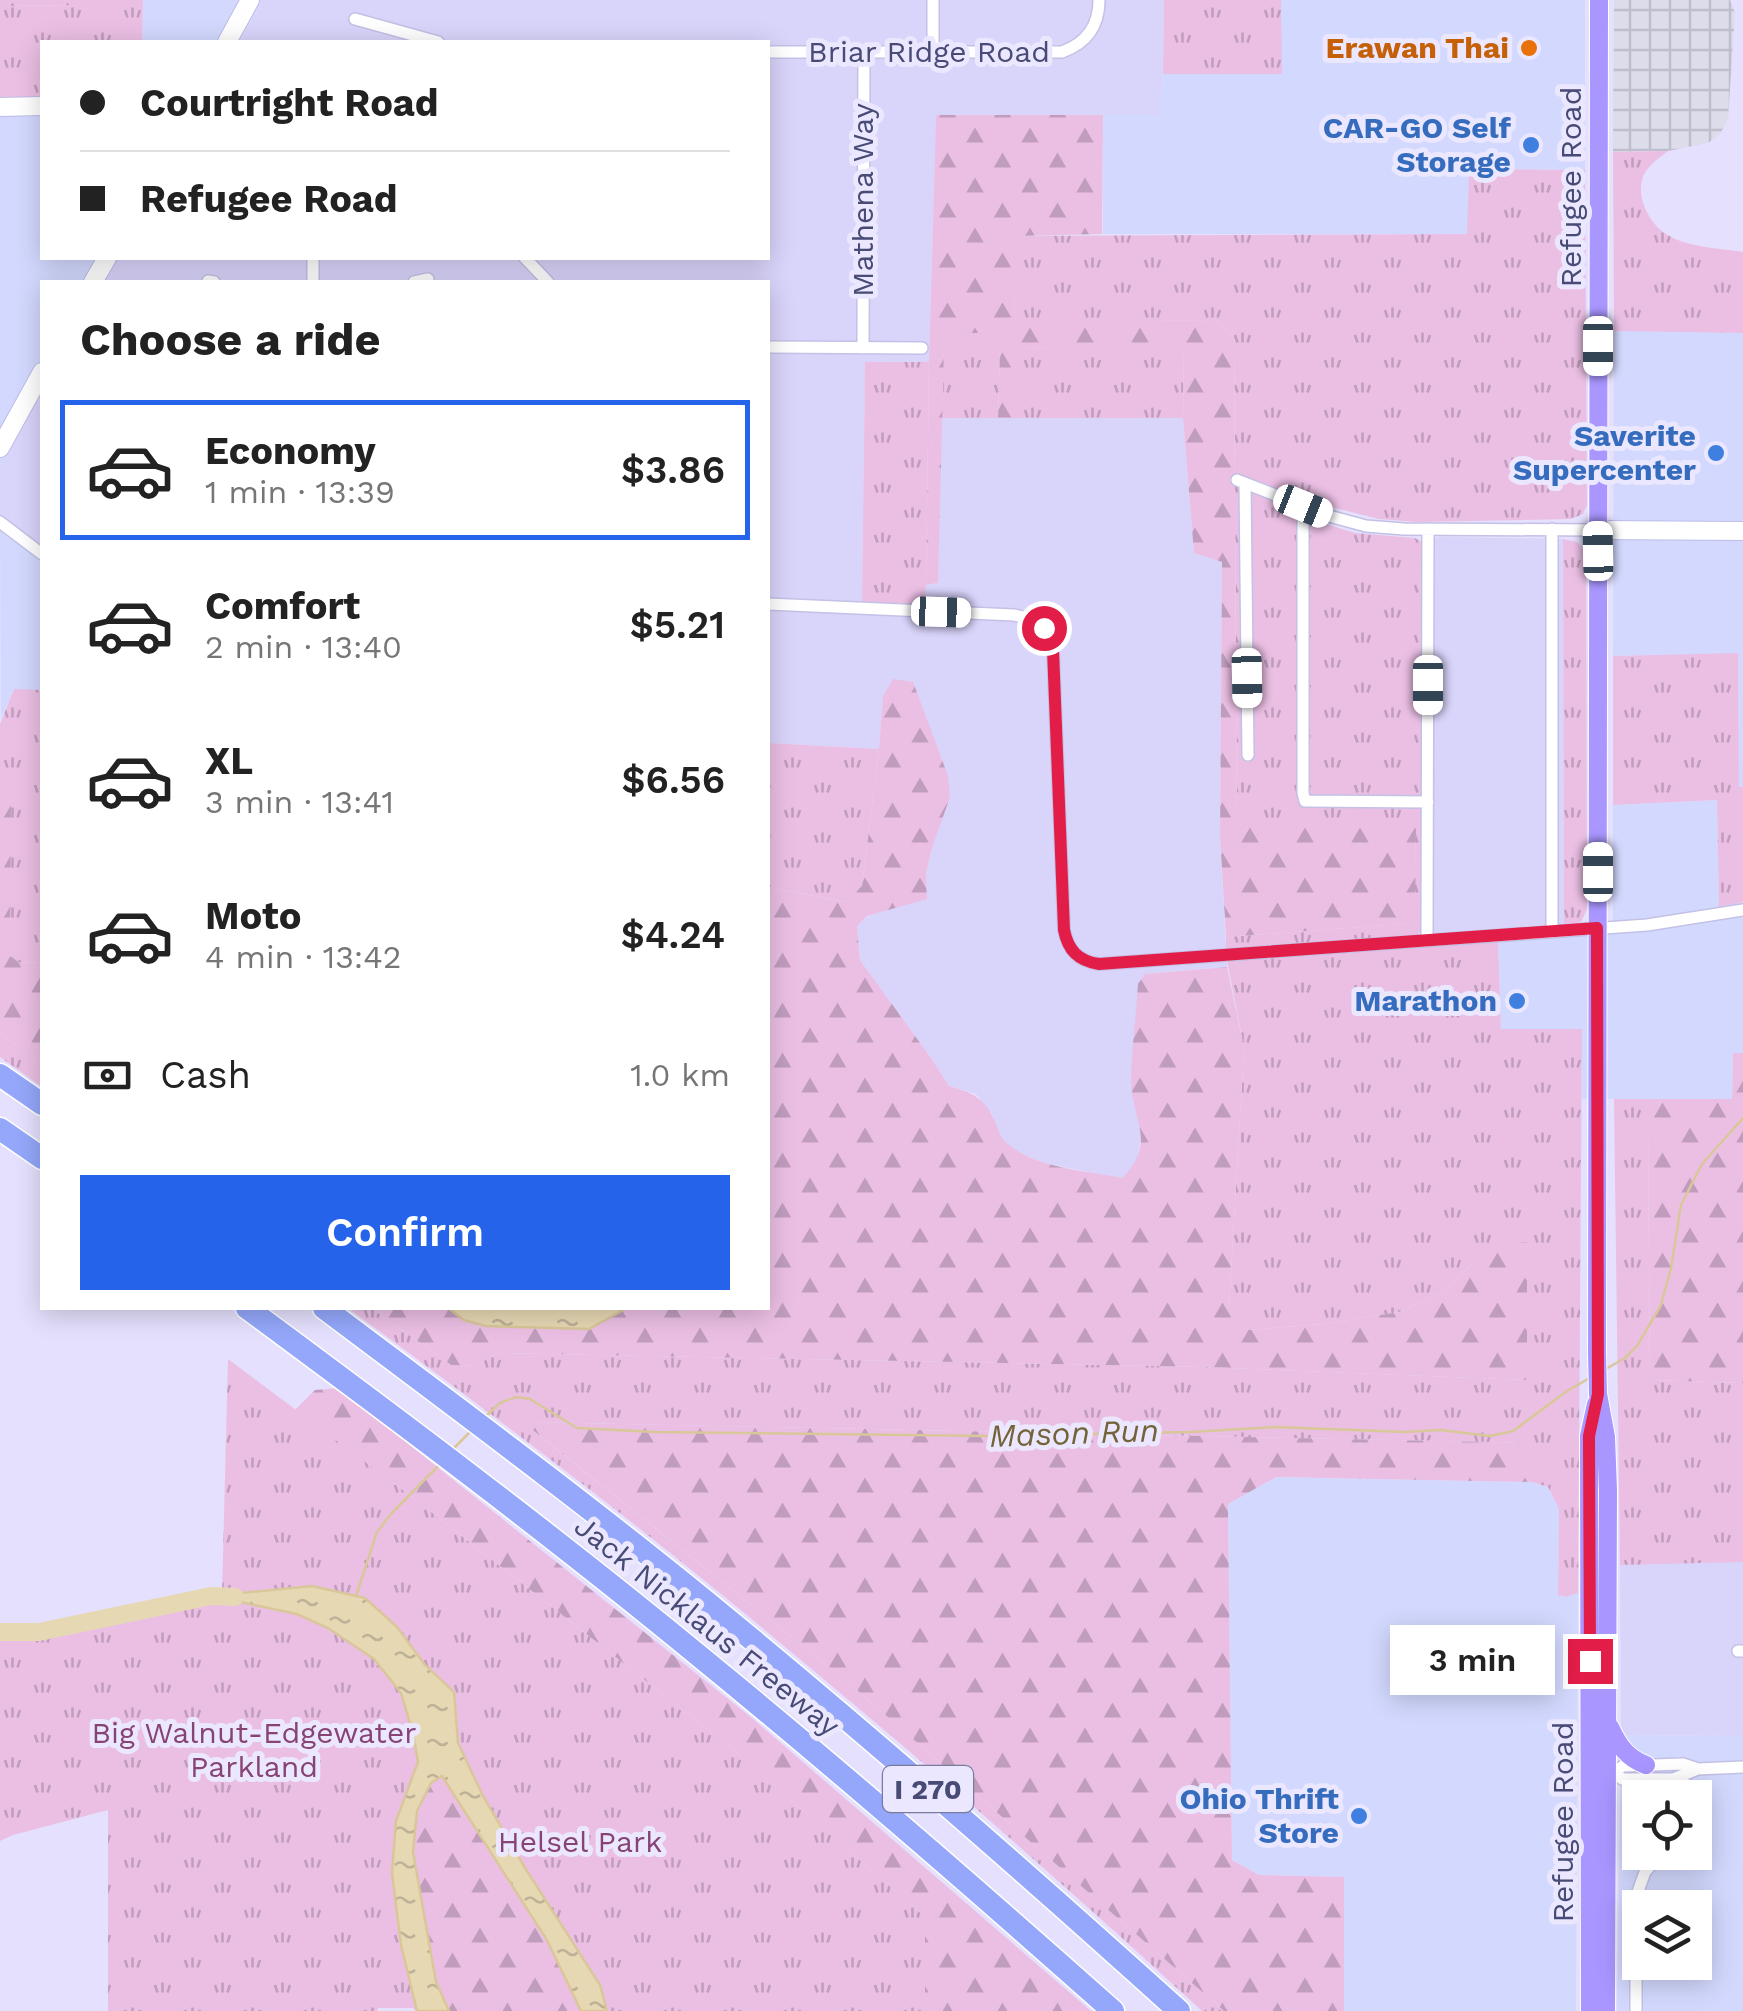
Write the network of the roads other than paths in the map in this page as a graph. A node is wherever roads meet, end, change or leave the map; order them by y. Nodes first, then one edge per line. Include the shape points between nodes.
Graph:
1 (250, 0) edge
2 (933, 0) edge
3 (1099, 0) edge
4 (1599, 0) edge
5 (355, 19) dead end
6 (227, 40) edge
7 (431, 40) edge
8 (770, 52) edge
9 (864, 53) junction
10 (933, 54) junction
11 (0, 106) edge
12 (40, 106) edge
13 (527, 260) edge
14 (428, 279) dead end
15 (423, 280) edge
16 (546, 280) edge
17 (770, 348) edge
18 (863, 348) junction
19 (922, 348) dead end
20 (40, 376) edge
21 (0, 448) edge
22 (1303, 506) junction
23 (0, 522) edge
24 (1428, 529) junction
25 (1552, 529) junction
26 (1598, 530) junction
27 (1743, 531) edge
28 (40, 552) edge
29 (770, 604) edge
30 (1248, 756) dead end
31 (1428, 802) junction
32 (1743, 910) edge
33 (1597, 928) junction
34 (1552, 932) junction
35 (1427, 940) junction
36 (0, 1075) edge
37 (40, 1103) edge
38 (0, 1129) edge
39 (0, 1138) edge
40 (40, 1159) edge
41 (40, 1160) edge
42 (250, 1310) edge
43 (327, 1310) edge
44 (1598, 1381) junction
45 (1608, 1723) junction
46 (1646, 1765) junction
47 (1743, 1766) edge
48 (1698, 1769) junction
49 (1604, 1772) junction
50 (1674, 1779) joint
51 (1696, 1780) edge
52 (1647, 1870) edge
53 (1113, 2011) edge
54 (1178, 2011) edge
55 (1590, 2011) edge
56 (1606, 2011) edge
57 (1636, 2011) edge

1 - 6 street
2 - 10 street
3 - 10 street, Briar Ridge Road via 1086,38 1062,52
4 - 26 main road, Refugee Road
5 - 7 street
8 - 9 street, Briar Ridge Road
9 - 10 street, Briar Ridge Road
9 - 18 street, Mathena Way
11 - 12 street
13 - 16 street
14 - 15 street
17 - 18 street
18 - 19 street
20 - 21 street
22 - 24 street via 1366,526
22 - 30 street via 1241,482
22 - 31 street via 1305,801
23 - 28 street
24 - 25 street
24 - 31 street
25 - 26 street
25 - 34 street
26 - 27 street
26 - 33 main road, Refugee Road
29 - 35 street via 1014,615 1044,628 1053,650 1064,930 1080,958 1099,964
31 - 35 street
32 - 33 street
33 - 34 street
33 - 44 main road, Refugee Road
34 - 35 street
36 - 37 highway
38 - 40 highway
39 - 41 highway
42 - 53 highway, Jack Nicklaus Freeway / I 270 via 671,1633
43 - 54 highway, Jack Nicklaus Freeway / I 270 via 706,1601
44 - 45 main road, Refugee Road via 1606,1437
44 - 49 main road, Refugee Road via 1589,1436
45 - 46 main road via 1629,1757
45 - 49 main road, Refugee Road
46 - 48 street
46 - 49 street
47 - 48 street
48 - 50 street
48 - 51 street
49 - 50 street via 1622,1779
49 - 55 main road, Refugee Road
49 - 56 main road, Refugee Road
52 - 57 street via 1636,1897

